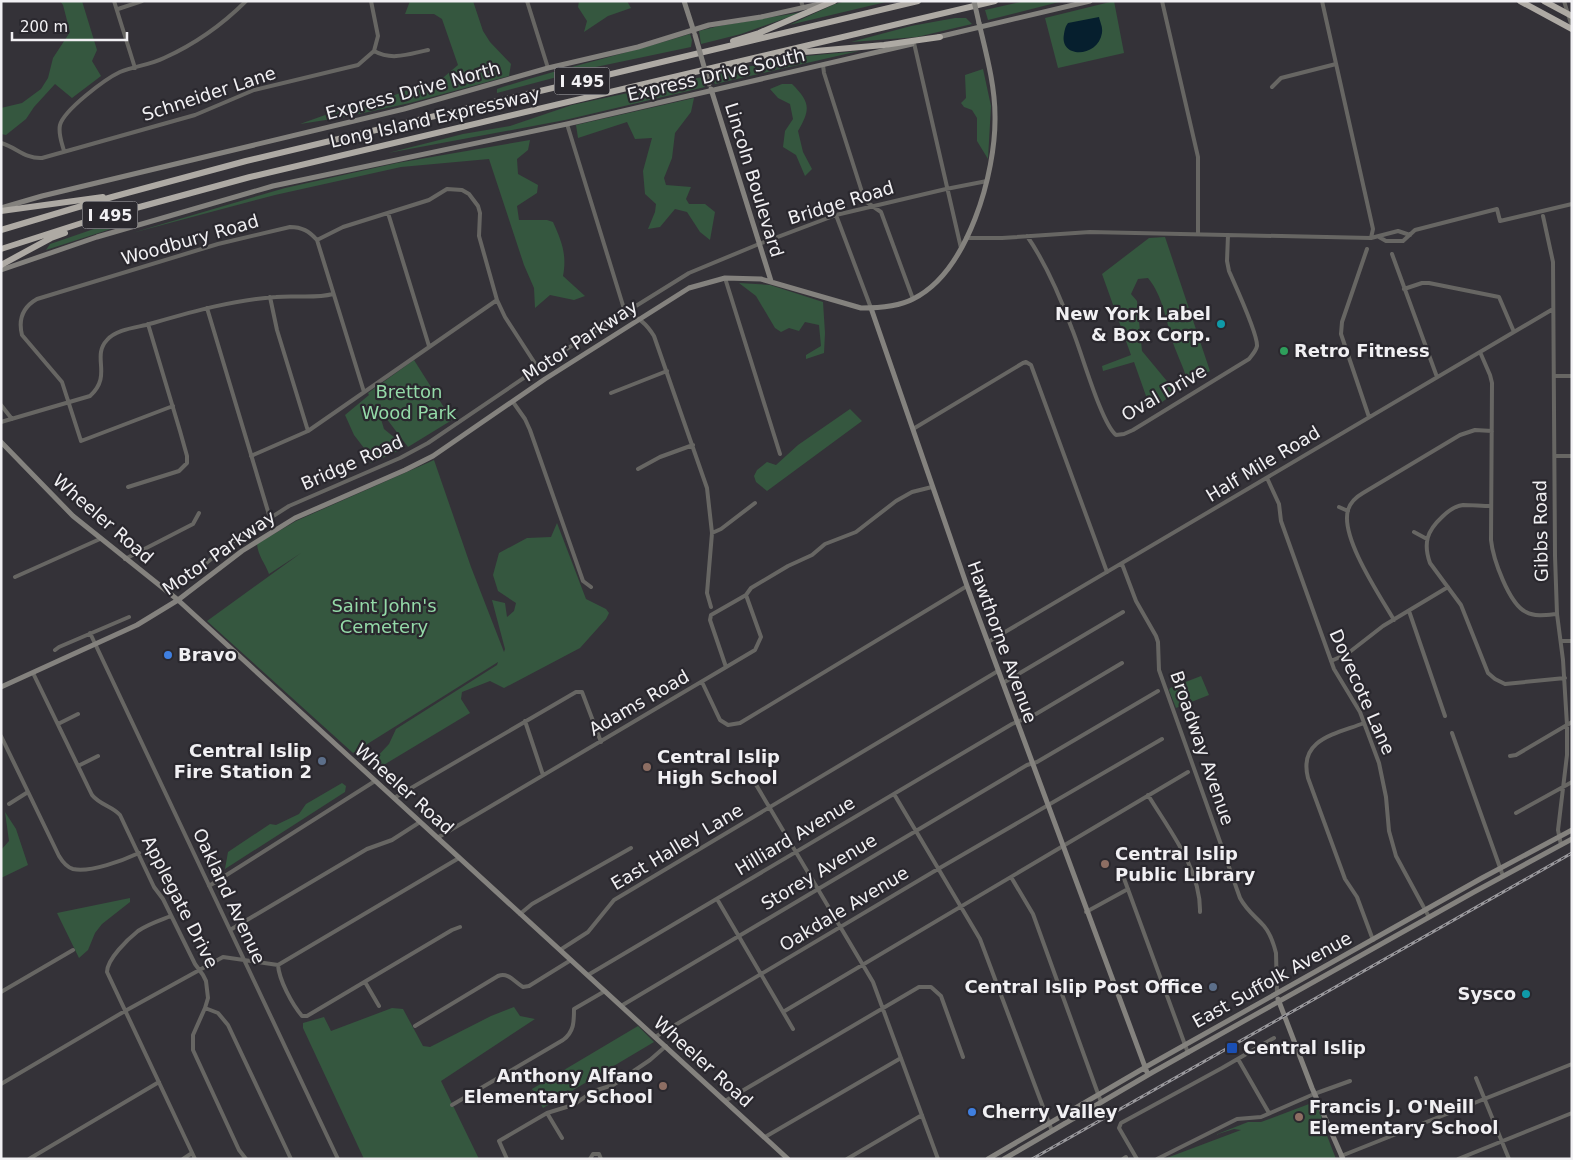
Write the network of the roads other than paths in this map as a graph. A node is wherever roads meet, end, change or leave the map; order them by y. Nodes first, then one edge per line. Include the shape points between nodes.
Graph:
1 (114, 1) edge
2 (142, 1) edge
3 (246, 1) edge
4 (371, 1) edge
5 (527, 1) edge
6 (684, 1) edge
7 (801, 1) edge
8 (833, 1) edge
9 (918, 1) edge
10 (974, 1) edge
11 (995, 1) edge
12 (1090, 1) edge
13 (1162, 1) edge
14 (1322, 1) edge
15 (1520, 1) edge
16 (1544, 1) edge
17 (1564, 1) edge
18 (118, 8) junction
19 (803, 8) junction
20 (1570, 14) edge
21 (980, 25) junction
22 (1572, 28) edge
23 (694, 32) junction
24 (940, 37) junction
25 (914, 43) junction
26 (428, 50) dead end
27 (374, 51) junction
28 (683, 57) junction
29 (740, 61) junction
30 (1336, 64) junction
31 (823, 65) junction
32 (135, 68) junction
33 (548, 68) junction
34 (1272, 86) dead end
35 (712, 90) junction
36 (567, 124) junction
37 (1, 143) edge
38 (64, 152) junction
39 (987, 181) junction
40 (946, 189) junction
41 (112, 197) junction
42 (1572, 204) edge
43 (874, 206) junction
44 (1, 209) edge
45 (388, 213) junction
46 (836, 215) junction
47 (1543, 216) dead end
48 (88, 222) junction
49 (1, 230) edge
50 (1198, 234) junction
51 (1228, 235) junction
52 (1410, 235) junction
53 (1027, 236) junction
54 (1379, 237) junction
55 (966, 238) junction
56 (1371, 238) junction
57 (317, 240) junction
58 (759, 244) junction
59 (1, 249) edge
60 (1367, 249) dead end
61 (961, 250) junction
62 (1392, 254) dead end
63 (1, 265) edge
64 (1, 270) edge
65 (725, 278) junction
66 (771, 281) junction
67 (1404, 289) junction
68 (333, 294) junction
69 (270, 297) junction
70 (913, 299) junction
71 (496, 300) junction
72 (207, 308) junction
73 (871, 308) junction
74 (1553, 309) junction
75 (625, 312) junction
76 (640, 318) junction
77 (148, 324) junction
78 (1514, 332) junction
79 (429, 346) junction
80 (1480, 352) junction
81 (538, 368) junction
82 (666, 371) junction
83 (1554, 376) junction
84 (1572, 376) edge
85 (1437, 377) junction
86 (364, 392) junction
87 (611, 393) dead end
88 (69, 402) junction
89 (513, 402) junction
90 (1, 405) edge
91 (173, 406) junction
92 (1369, 417) junction
93 (12, 419) junction
94 (1, 422) edge
95 (913, 429) junction
96 (308, 431) junction
97 (1492, 431) junction
98 (1, 442) edge
99 (693, 446) junction
100 (780, 454) dead end
101 (251, 456) junction
102 (1554, 456) junction
103 (1572, 456) edge
104 (638, 469) dead end
105 (1267, 478) junction
106 (932, 486) junction
107 (128, 487) dead end
108 (755, 503) dead end
109 (1491, 506) junction
110 (1339, 507) dead end
111 (1348, 510) junction
112 (199, 513) dead end
113 (270, 518) junction
114 (1414, 532) dead end
115 (712, 533) junction
116 (100, 538) junction
117 (1427, 539) junction
118 (126, 559) junction
119 (1122, 564) junction
120 (1108, 572) junction
121 (194, 573) dead end
122 (15, 577) dead end
123 (967, 586) junction
124 (591, 587) dead end
125 (1448, 588) junction
126 (746, 595) junction
127 (178, 600) junction
128 (711, 607) dead end
129 (1408, 610) junction
130 (1122, 612) dead end
131 (1557, 614) junction
132 (129, 617) dead end
133 (1394, 620) junction
134 (90, 633) junction
135 (1572, 641) edge
136 (988, 642) junction
137 (1560, 642) junction
138 (95, 645) junction
139 (56, 650) dead end
140 (1330, 661) junction
141 (1122, 662) dead end
142 (726, 667) junction
143 (998, 671) junction
144 (33, 673) junction
145 (1565, 678) junction
146 (702, 682) junction
147 (1003, 683) junction
148 (1, 687) edge
149 (1158, 691) dead end
150 (78, 714) dead end
151 (1445, 716) dead end
152 (524, 722) junction
153 (1017, 722) junction
154 (1572, 722) edge
155 (1364, 723) junction
156 (58, 724) junction
157 (1567, 725) junction
158 (1452, 733) dead end
159 (1, 736) edge
160 (1162, 739) dead end
161 (601, 742) junction
162 (98, 756) dead end
163 (1510, 756) dead end
164 (1032, 764) junction
165 (78, 766) junction
166 (1188, 772) dead end
167 (543, 775) junction
168 (375, 781) junction
169 (755, 782) dead end
170 (1572, 782) edge
171 (1562, 787) junction
172 (28, 792) junction
173 (894, 794) junction
174 (1148, 795) junction
175 (394, 798) junction
176 (9, 804) dead end
177 (1048, 805) junction
178 (770, 807) junction
179 (1516, 813) dead end
180 (420, 822) junction
181 (1572, 830) edge
182 (916, 831) junction
183 (1559, 837) junction
184 (437, 838) junction
185 (1572, 840) edge
186 (1561, 845) junction
187 (1063, 846) junction
188 (631, 848) dead end
189 (796, 852) junction
190 (139, 853) junction
191 (459, 858) junction
192 (1500, 868) junction
193 (938, 869) junction
194 (1122, 874) dead end
195 (1503, 876) junction
196 (1011, 877) junction
197 (209, 886) junction
198 (818, 889) junction
199 (1128, 889) junction
200 (717, 899) junction
201 (960, 907) junction
202 (1425, 910) junction
203 (1086, 912) junction
204 (1200, 912) dead end
205 (520, 914) junction
206 (171, 916) junction
207 (1429, 917) junction
208 (460, 927) dead end
209 (840, 927) junction
210 (230, 930) junction
211 (739, 936) junction
212 (1373, 940) junction
213 (73, 950) dead end
214 (560, 950) junction
215 (244, 959) junction
216 (571, 960) junction
217 (278, 965) junction
218 (863, 965) junction
219 (199, 970) junction
220 (761, 974) junction
221 (588, 976) junction
222 (364, 982) junction
223 (605, 991) junction
224 (1, 992) edge
225 (1277, 993) junction
226 (1279, 1002) junction
227 (379, 1006) dead end
228 (621, 1006) junction
229 (883, 1007) junction
230 (206, 1008) junction
231 (125, 1011) junction
232 (783, 1012) junction
233 (415, 1026) dead end
234 (794, 1029) dead end
235 (655, 1037) junction
236 (1274, 1038) dead end
237 (1185, 1045) junction
238 (666, 1046) junction
239 (1188, 1053) junction
240 (963, 1057) dead end
241 (901, 1058) junction
242 (1238, 1059) junction
243 (1572, 1064) edge
244 (1145, 1068) junction
245 (1148, 1075) junction
246 (1476, 1078) dead end
247 (1350, 1081) dead end
248 (159, 1082) junction
249 (1, 1084) edge
250 (1098, 1094) junction
251 (1314, 1094) junction
252 (1485, 1099) junction
253 (725, 1101) junction
254 (1101, 1102) junction
255 (452, 1105) dead end
256 (547, 1113) junction
257 (1269, 1113) junction
258 (1572, 1114) edge
259 (922, 1115) junction
260 (1049, 1123) junction
261 (1052, 1130) junction
262 (562, 1138) dead end
263 (765, 1138) junction
264 (1502, 1141) junction
265 (192, 1153) junction
266 (1342, 1157) edge
267 (29, 1159) edge
268 (183, 1159) edge
269 (195, 1159) edge
270 (246, 1159) edge
271 (291, 1159) edge
272 (338, 1159) edge
273 (507, 1159) edge
274 (590, 1159) edge
275 (601, 1159) edge
276 (788, 1159) edge
277 (847, 1159) edge
278 (938, 1159) edge
279 (988, 1159) edge
280 (1004, 1159) edge
281 (1137, 1159) edge
282 (1157, 1159) edge
283 (1458, 1159) edge
284 (1508, 1159) edge

1 - 18 street
2 - 18 street
3 - 32 street via 201,38 165,58
4 - 27 street via 378,36
5 - 33 street
6 - 23 main road, Lincoln Boulevard
7 - 19 street
8 - 19 main road, Express Drive North
8 - 28 highway via 759,33
9 - 28 highway, Long Island Expressway / I 495
10 - 21 main road, Motor Parkway, bridge
11 - 29 highway, Long Island Expressway / I 495
12 - 21 main road, Express Drive South
13 - 50 street via 1198,157
14 - 30 street
15 - 22 highway
16 - 20 highway
17 - 20 street
18 - 32 street
19 - 23 main road, Express Drive North via 709,25
20 - 22 street
21 - 24 main road, Express Drive South
21 - 39 main road, Motor Parkway via 995,114
23 - 33 main road, Express Drive North
23 - 35 main road, Lincoln Boulevard, bridge
24 - 25 main road, Express Drive South
24 - 29 highway via 808,50
25 - 31 main road, Express Drive South
25 - 40 street
26 - 27 street via 396,57
27 - 38 street, Schneider Lane via 358,65 254,90 195,115
28 - 41 highway, Long Island Expressway / I 495 via 246,160
29 - 48 highway, Long Island Expressway / I 495 via 250,177
30 - 34 street via 1281,78
30 - 56 street via 1373,229
31 - 35 main road, Express Drive South
31 - 43 street via 859,184 865,200
32 - 38 street via 118,73 100,84 64,116 59,130
33 - 44 main road, Express Drive North via 404,110 42,196
35 - 36 main road, Express Drive South
35 - 58 main road, Lincoln Boulevard
36 - 64 main road, Express Drive South via 273,186 97,237
36 - 75 street
37 - 38 street, Schneider Lane via 33,159
39 - 40 street, Bridge Road
39 - 55 main road, Motor Parkway
40 - 43 street, Bridge Road
40 - 61 street
41 - 44 highway
41 - 49 highway, Long Island Expressway / I 495
42 - 52 street via 1500,221 1497,210 1415,230
43 - 46 street, Bridge Road
43 - 70 street via 881,212
45 - 57 street via 343,227
45 - 71 street via 429,200 447,189 469,194 480,213 478,236
45 - 79 street
46 - 58 street, Bridge Road
46 - 73 street, Hawthorne Avenue
47 - 74 street, Gibbs Road via 1552,262
48 - 59 highway, Long Island Expressway / I 495
48 - 63 highway
50 - 51 street
50 - 53 street via 1090,232
51 - 53 street, Oval Drive via 1227,261 1255,333 1255,352 1249,359 1133,430 1116,435 1104,414 1048,271
51 - 56 street
52 - 54 street via 1398,232
52 - 54 street via 1403,241 1386,241
53 - 55 street
54 - 56 street
55 - 61 main road, Motor Parkway
57 - 68 street
57 - 88 street, Woodbury Road via 304,229 290,227 218,244 30,303 20,318 22,335 62,382
58 - 66 main road, Lincoln Boulevard
58 - 75 street, Bridge Road via 689,273
60 - 92 street via 1342,322 1341,334
61 - 70 main road, Motor Parkway via 935,284
62 - 67 street
65 - 66 main road, Motor Parkway
65 - 76 main road, Motor Parkway via 688,288
65 - 100 street
66 - 73 main road, Motor Parkway via 853,307
67 - 78 street via 1429,282 1499,297
67 - 85 street
68 - 69 street
68 - 86 street
69 - 72 street
69 - 96 street via 285,360
70 - 73 main road, Motor Parkway
71 - 79 street
71 - 81 street
72 - 77 street
72 - 101 street
73 - 95 main road, Hawthorne Avenue
74 - 78 street, Half Mile Road
74 - 83 street, Gibbs Road
75 - 76 street
75 - 81 street, Bridge Road
76 - 82 street via 654,336
76 - 89 main road, Motor Parkway
77 - 88 street via 108,340 101,352 102,376 96,390 90,396
77 - 91 street
78 - 80 street, Half Mile Road
79 - 86 street
80 - 85 street, Half Mile Road
80 - 97 street via 1492,383
81 - 113 street, Bridge Road via 428,443
82 - 87 street
82 - 99 street
83 - 84 street
83 - 102 street, Gibbs Road
85 - 92 street, Half Mile Road
86 - 96 street
88 - 91 street, Woodbury Road via 81,441
88 - 93 street
89 - 124 street via 530,430 583,581
89 - 127 main road, Motor Parkway via 433,456 295,518 242,550
90 - 93 street
91 - 107 street via 187,463 178,471
92 - 105 street, Half Mile Road
93 - 94 street
95 - 106 main road, Hawthorne Avenue
95 - 120 street via 1023,363 1031,364
96 - 101 street
97 - 109 street
97 - 111 street via 1475,430 1460,436 1363,493
98 - 116 main road, Wheeler Road via 73,516
99 - 104 street via 660,457
99 - 115 street via 706,488
101 - 113 street
102 - 103 street
102 - 131 street, Gibbs Road
105 - 119 street, Half Mile Road
105 - 140 street, Dovecote Lane via 1276,496 1281,521
106 - 123 main road, Hawthorne Avenue
106 - 126 street via 896,501 856,532 825,544 808,558 751,588
108 - 115 street
109 - 117 street via 1462,505 1455,508 1431,528
109 - 131 street via 1492,547 1512,600 1528,613
110 - 111 street
111 - 133 street via 1348,530 1357,554
112 - 118 street via 193,524
113 - 121 street, Bridge Road via 231,543
114 - 117 street
115 - 128 street via 707,593
116 - 118 main road, Wheeler Road
116 - 122 street
117 - 125 street via 1430,563
118 - 127 main road, Wheeler Road
119 - 120 street, Half Mile Road
119 - 225 street, Broadway Avenue via 1136,601 1156,636 1159,670 1240,898 1246,909 1265,927 1275,947
120 - 136 street, Half Mile Road
123 - 136 main road, Hawthorne Avenue
123 - 146 street, Adams Road via 740,723 728,725 720,720
125 - 129 street
125 - 145 street via 1461,605 1488,674 1506,684
126 - 142 street via 761,637 754,650
126 - 142 street via 710,617
127 - 138 main road, Motor Parkway
127 - 168 main road, Wheeler Road
129 - 133 street
129 - 151 street
130 - 147 street
131 - 137 street, Gibbs Road
132 - 134 street
133 - 140 street via 1347,654
134 - 138 street, Oakland Avenue
134 - 139 street
135 - 137 street
136 - 143 main road, Hawthorne Avenue
137 - 145 street, Gibbs Road
138 - 144 main road, Motor Parkway
138 - 197 street, Oakland Avenue
140 - 155 street, Dovecote Lane
141 - 153 street, Hilliard Avenue
142 - 146 street
143 - 147 main road, Hawthorne Avenue
143 - 178 street, East Halley Lane
144 - 148 main road, Motor Parkway
144 - 156 street, Applegate Drive
145 - 157 street, Gibbs Road
146 - 161 street, Adams Road
147 - 153 main road, Hawthorne Avenue
149 - 164 street, Storey Avenue
150 - 156 street
152 - 161 street via 576,692 582,692
152 - 167 street
152 - 175 street
153 - 164 main road, Hawthorne Avenue
153 - 173 street, Hilliard Avenue
154 - 157 street
155 - 202 street, Dovecote Lane via 1381,773 1391,842
155 - 212 street via 1320,740 1305,760 1308,778 1345,879 1357,897
156 - 165 street, Applegate Drive
157 - 163 street
157 - 171 street, Gibbs Road
158 - 192 street
159 - 172 street
160 - 177 street, Oakdale Avenue
161 - 167 street, Adams Road
162 - 165 street
164 - 177 main road, Hawthorne Avenue
164 - 182 street, Storey Avenue
165 - 190 street, Applegate Drive via 96,800 120,815
166 - 174 street
167 - 184 street, Adams Road
168 - 175 main road, Wheeler Road
168 - 197 street
169 - 178 street
170 - 171 street
171 - 179 street
171 - 183 street, Gibbs Road
172 - 176 street
172 - 190 street via 58,856 67,866 82,870 115,863
173 - 182 street
173 - 189 street, Hilliard Avenue
174 - 187 street
174 - 204 street via 1188,863 1200,897
175 - 180 main road, Wheeler Road
177 - 187 main road, Hawthorne Avenue
177 - 193 street, Oakdale Avenue
178 - 189 street
178 - 214 street, East Halley Lane via 614,900 588,932
180 - 184 main road, Wheeler Road
180 - 210 street via 392,840 367,849
181 - 183 main road, East Suffolk Avenue
182 - 193 street
182 - 198 street, Storey Avenue
183 - 186 street, Gibbs Road
183 - 192 main road, East Suffolk Avenue
184 - 191 main road, Wheeler Road
185 - 186 main road, East Suffolk Avenue
186 - 195 main road, East Suffolk Avenue
187 - 196 street
187 - 203 main road, Hawthorne Avenue
188 - 205 street
189 - 198 street
189 - 200 street, Hilliard Avenue
190 - 206 street, Applegate Drive
191 - 205 main road, Wheeler Road
191 - 217 street
192 - 195 street
192 - 202 main road, East Suffolk Avenue
193 - 201 street
193 - 209 street, Oakdale Avenue
194 - 199 street
195 - 207 main road, East Suffolk Avenue
196 - 201 street
196 - 250 street via 1033,914
197 - 210 street, Oakland Avenue
198 - 209 street
198 - 211 street, Storey Avenue
199 - 203 street
199 - 237 street
200 - 211 street
200 - 221 street, Hilliard Avenue
201 - 218 street
201 - 260 street via 980,939
202 - 207 street, Dovecote Lane
202 - 212 main road, East Suffolk Avenue
203 - 244 main road, Hawthorne Avenue
205 - 214 main road, Wheeler Road
206 - 219 street, Applegate Drive
206 - 231 street via 139,930 110,960 107,972
207 - 226 main road, East Suffolk Avenue
208 - 222 street
209 - 218 street
209 - 220 street, Oakdale Avenue
210 - 215 street, Oakland Avenue
211 - 220 street
211 - 228 street, Storey Avenue
212 - 225 main road, East Suffolk Avenue
213 - 224 street
214 - 216 main road, Wheeler Road
215 - 217 street
215 - 219 street via 223,957
215 - 272 street, Oakland Avenue
216 - 221 main road, Wheeler Road
216 - 233 street via 529,986 523,987 503,974 498,976
217 - 222 street via 302,1016
218 - 229 street
218 - 232 street
219 - 230 street, Applegate Drive via 208,990
219 - 231 street
220 - 232 street
220 - 235 street, Oakdale Avenue
221 - 223 main road, Wheeler Road
222 - 227 street
223 - 228 main road, Wheeler Road
223 - 255 street via 574,1009 572,1030 563,1040
225 - 226 main road
225 - 237 main road, East Suffolk Avenue
226 - 239 main road, East Suffolk Avenue
226 - 251 main road
228 - 235 main road, Wheeler Road
229 - 240 street via 919,986 937,991
229 - 241 street
229 - 253 street
230 - 270 street, Applegate Drive via 193,1035 193,1050
230 - 271 street via 218,1013 228,1025
231 - 248 street
231 - 249 street
232 - 234 street
235 - 238 main road, Wheeler Road
236 - 242 street
237 - 239 street
237 - 244 main road, East Suffolk Avenue
238 - 253 main road, Wheeler Road
238 - 256 street via 613,1085
239 - 245 main road, East Suffolk Avenue
241 - 259 street
241 - 263 street
242 - 257 street
242 - 281 street via 1122,1123 1120,1128
243 - 252 street
244 - 245 main road, Hawthorne Avenue
244 - 250 main road, East Suffolk Avenue
245 - 254 main road, East Suffolk Avenue
246 - 252 street
247 - 251 street
248 - 265 street
248 - 267 street
250 - 254 street
250 - 260 main road, East Suffolk Avenue
251 - 257 street
251 - 266 main road
252 - 264 street
252 - 266 street
253 - 263 main road, Wheeler Road
254 - 261 main road, East Suffolk Avenue
256 - 262 street
256 - 273 street via 499,1141
257 - 282 street via 1238,1120
258 - 264 street
259 - 277 street
259 - 278 street
260 - 261 street
260 - 279 main road, East Suffolk Avenue
261 - 280 main road, East Suffolk Avenue
263 - 276 main road, Wheeler Road
264 - 283 street
264 - 284 street
265 - 268 street
265 - 269 street
274 - 275 street via 593,1154 598,1154

